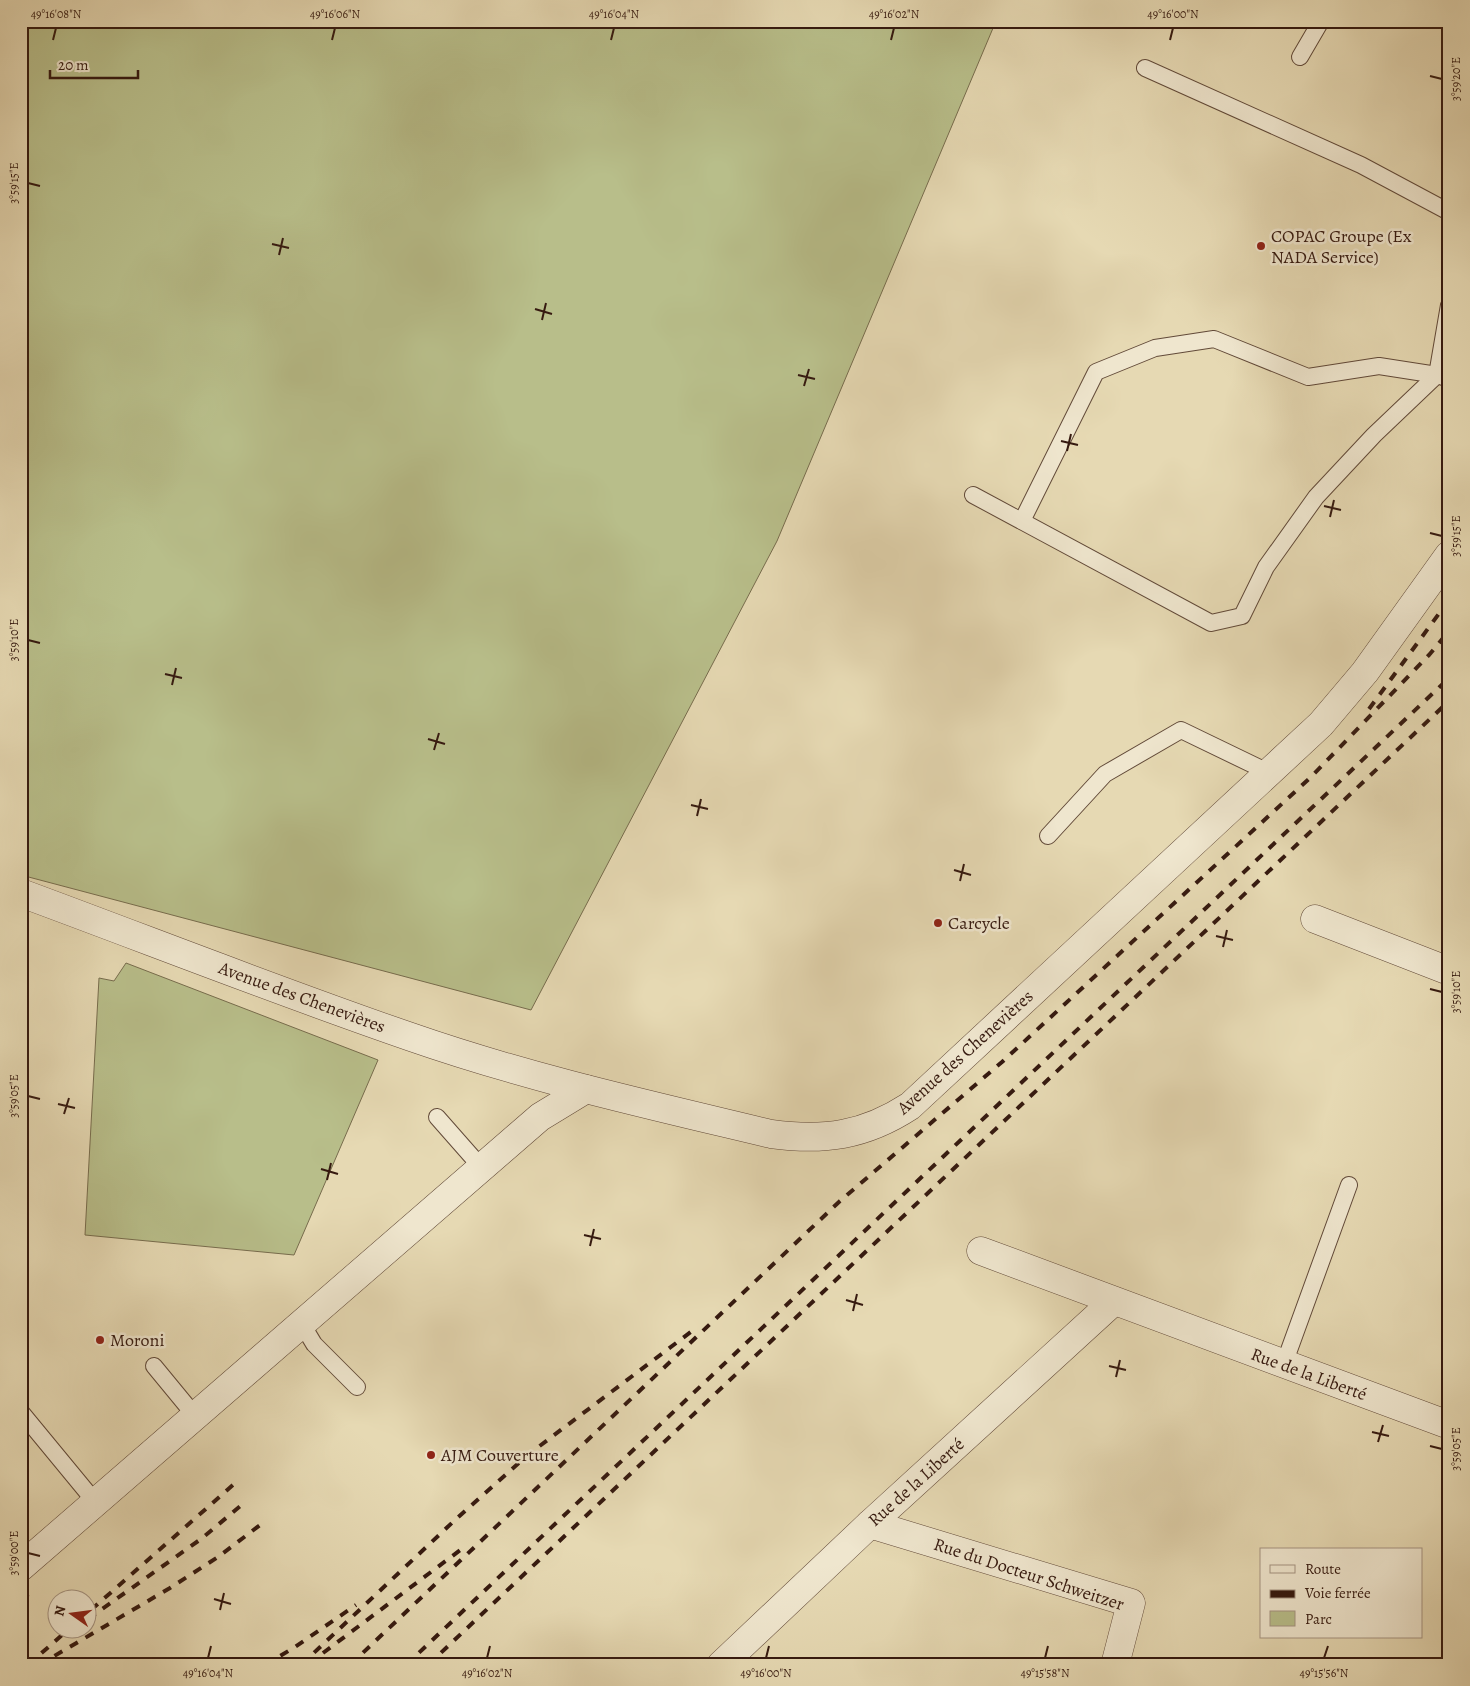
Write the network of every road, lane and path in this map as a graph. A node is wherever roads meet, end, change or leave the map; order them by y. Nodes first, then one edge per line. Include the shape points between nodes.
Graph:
1 (1321, 21) edge
2 (1300, 58) dead end
3 (1145, 68) dead end
4 (1449, 212) edge
5 (1449, 305) edge
6 (1443, 377) edge
7 (973, 494) dead end
8 (1022, 521) junction
9 (1449, 555) edge
10 (1268, 772) junction
11 (1048, 836) dead end
12 (21, 892) edge
13 (1315, 919) dead end
14 (1449, 971) edge
15 (586, 1089) junction
16 (437, 1117) dead end
17 (481, 1168) junction
18 (1349, 1185) dead end
19 (981, 1251) dead end
20 (1114, 1301) junction
21 (302, 1324) junction
22 (1284, 1364) junction
23 (154, 1366) dead end
24 (357, 1387) dead end
25 (21, 1412) edge
26 (196, 1416) junction
27 (1449, 1425) edge
28 (96, 1503) junction
29 (870, 1524) junction
30 (21, 1567) edge
31 (721, 1665) edge
32 (1115, 1665) edge

1 - 2 lane
3 - 4 lane via 1361,165
5 - 6 lane
6 - 8 lane via 1379,366 1308,377 1214,339 1156,348 1096,372
6 - 8 lane via 1374,435 1316,497 1266,567 1242,616 1211,623
7 - 8 lane
9 - 10 street, Avenue des Chenevières via 1344,698
10 - 11 lane via 1181,730 1105,774
10 - 15 street, Avenue des Chenevières via 917,1099 889,1120 845,1134 799,1138
12 - 15 street, Avenue des Chenevières via 412,1037
13 - 14 street
15 - 17 street via 540,1117
16 - 17 lane
17 - 21 street
18 - 22 lane
19 - 20 street, Rue de la Liberté
20 - 22 street, Rue de la Liberté
20 - 29 street, Rue de la Liberté
21 - 24 lane via 314,1344
21 - 26 street
22 - 27 street, Rue de la Liberté
23 - 26 lane
25 - 28 lane
26 - 28 street
28 - 30 street
29 - 31 street, Rue de la Liberté
29 - 32 street, Rue du Docteur Schweitzer via 1132,1604

